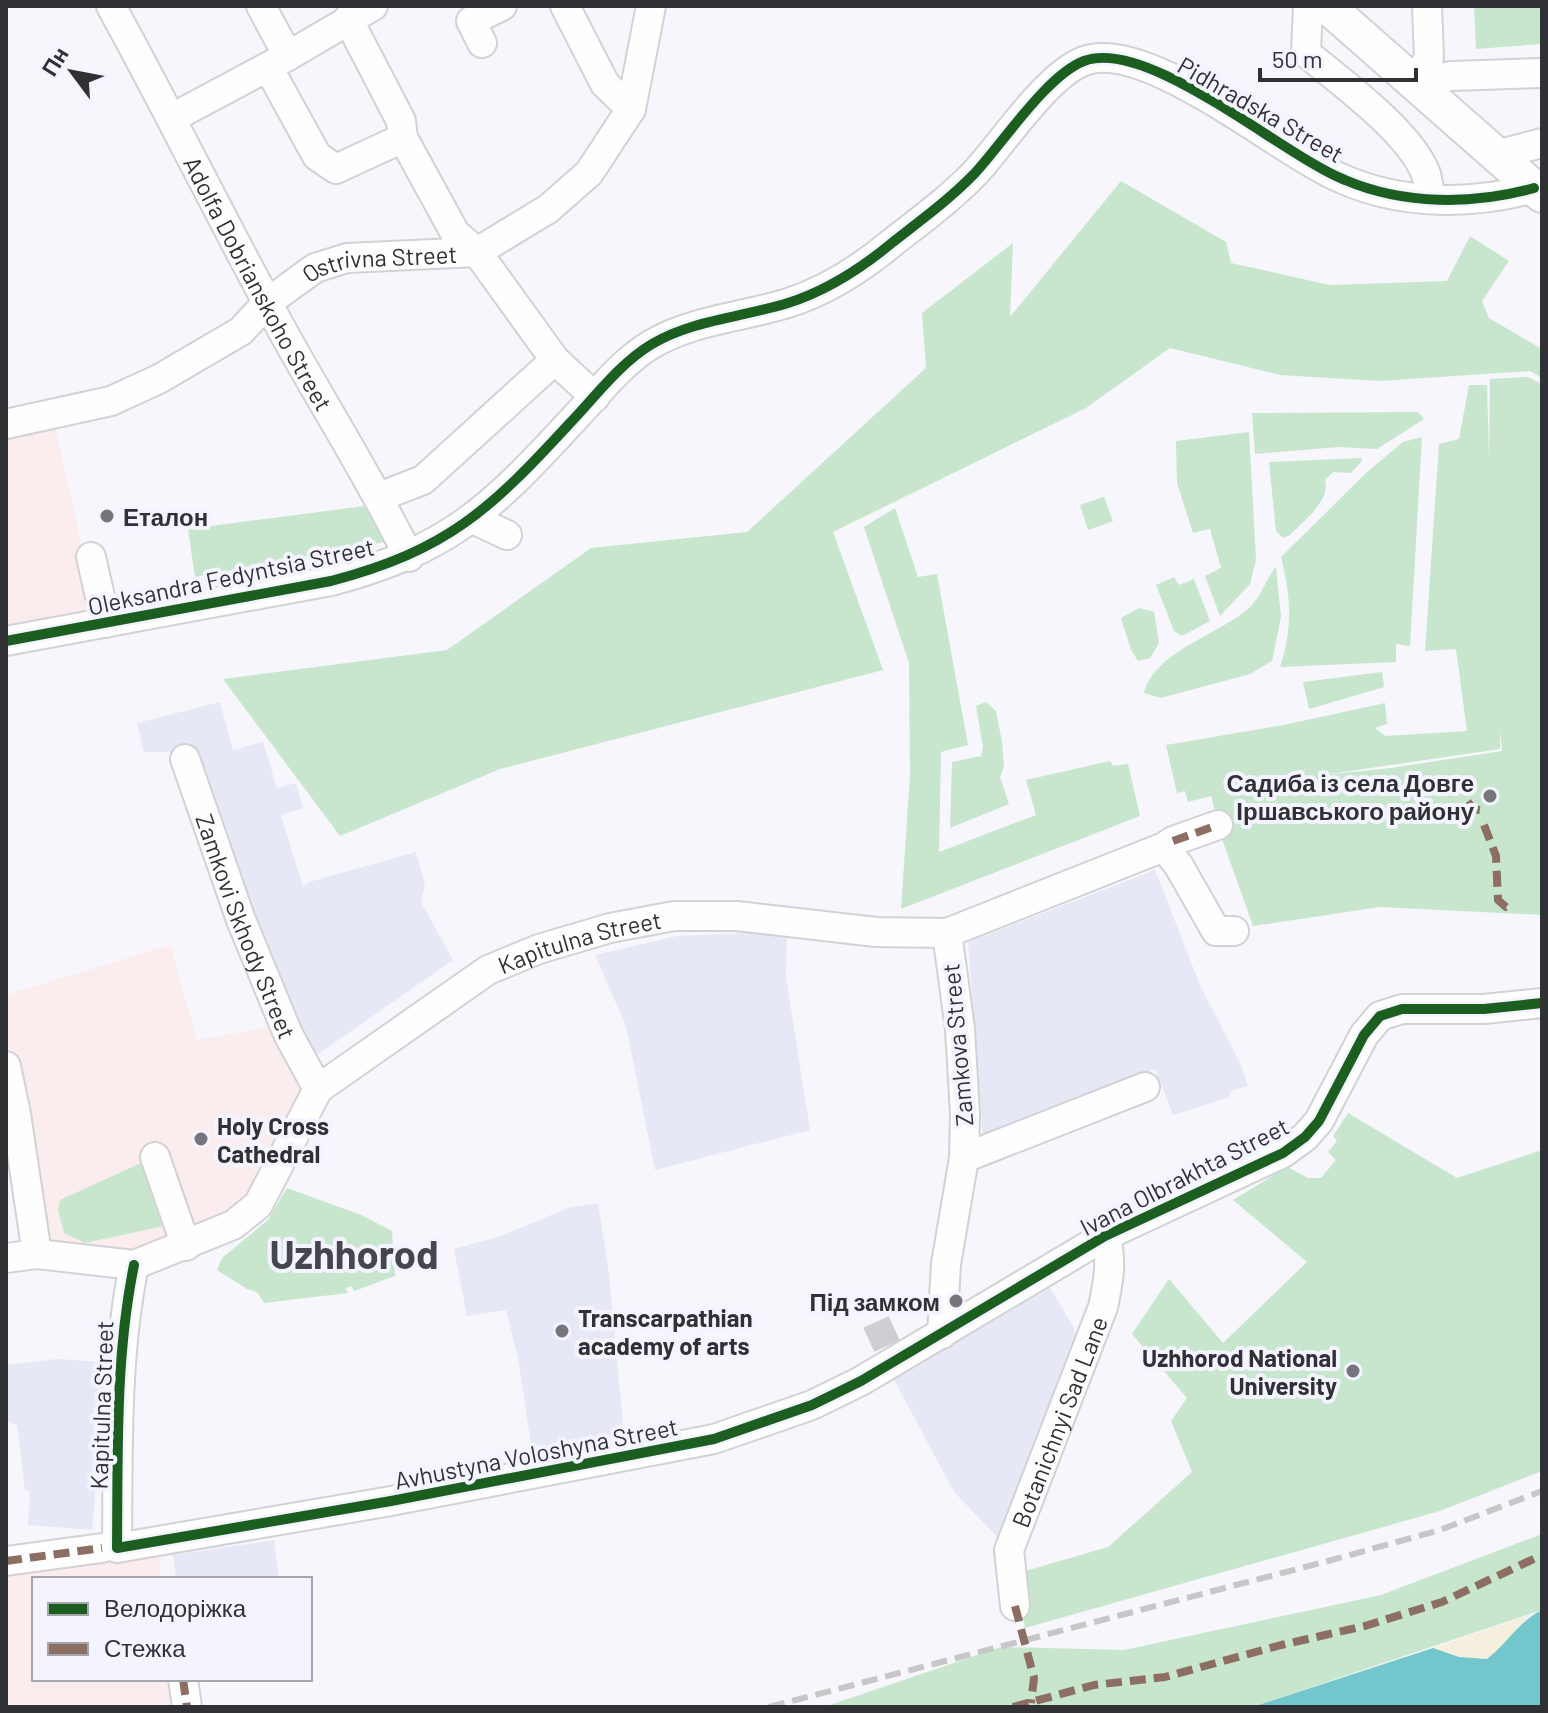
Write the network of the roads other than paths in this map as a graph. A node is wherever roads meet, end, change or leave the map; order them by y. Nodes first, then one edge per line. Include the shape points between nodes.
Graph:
1 (111, 6) edge
2 (261, 6) edge
3 (502, 6) edge
4 (565, 6) edge
5 (651, 6) edge
6 (1308, 6) edge
7 (1327, 6) edge
8 (1427, 6) edge
9 (360, 12) edge
10 (482, 43) dead end
11 (278, 61) junction
12 (1542, 73) edge
13 (1414, 83) junction
14 (631, 109) junction
15 (172, 118) junction
16 (403, 138) junction
17 (1542, 143) edge
18 (1496, 155) junction
19 (1538, 192) edge
20 (1431, 199) junction
21 (477, 252) junction
22 (267, 303) junction
23 (555, 360) junction
24 (595, 397) junction
25 (6, 424) edge
26 (379, 497) junction
27 (473, 519) junction
28 (507, 535) dead end
29 (91, 557) dead end
30 (409, 557) junction
31 (106, 623) junction
32 (6, 641) edge
33 (185, 759) dead end
34 (1218, 825) dead end
35 (1168, 844) junction
36 (1234, 931) dead end
37 (947, 933) junction
38 (1542, 1003) edge
39 (6, 1066) edge
40 (1145, 1087) dead end
41 (318, 1089) junction
42 (155, 1157) dead end
43 (964, 1158) junction
44 (1105, 1236) junction
45 (186, 1246) junction
46 (37, 1254) junction
47 (6, 1258) edge
48 (134, 1265) junction
49 (942, 1334) junction
50 (110, 1548) junction
51 (6, 1561) edge
52 (1015, 1606) dead end
53 (183, 1681) edge
54 (187, 1707) edge

1 - 15 street, Adolfa Dobrianskoho Street
2 - 11 street
3 - 10 street via 471,21
4 - 14 street via 605,84
5 - 14 street, Ostrivna Street
6 - 20 street via 1306,53 1397,133 1426,175
7 - 13 main road
8 - 13 street via 1429,58
9 - 11 street
9 - 16 street
11 - 15 street
11 - 16 street via 317,156 336,169
12 - 13 street via 1451,76
13 - 18 main road
14 - 21 street, Ostrivna Street via 589,173 548,209
15 - 22 street, Adolfa Dobrianskoho Street
16 - 21 street via 455,233
17 - 18 street
18 - 19 main road
19 - 20 street, Pidhradska Street
20 - 24 street, Pidhradska Street via 1371,189 1312,165 1160,73 1123,59 1084,61 1039,96 947,199 887,247 789,303 667,336 647,347
21 - 22 street, Ostrivna Street via 347,258 315,268
21 - 23 street
22 - 25 street, Ostrivna Street via 241,331 135,390 111,401
22 - 26 street, Adolfa Dobrianskoho Street
23 - 24 street
23 - 26 street via 423,480
24 - 27 street, Oleksandra Fedyntsia Street
26 - 30 street, Adolfa Dobrianskoho Street
27 - 28 street
27 - 30 street, Oleksandra Fedyntsia Street
29 - 31 street
30 - 31 street, Oleksandra Fedyntsia Street via 331,581
31 - 32 street, Oleksandra Fedyntsia Street
33 - 41 street, Zamkovi Skhody Street via 241,920 288,1034
34 - 35 street, Kapitulna Street
35 - 36 street via 1216,931
35 - 37 street, Kapitulna Street
37 - 41 street, Kapitulna Street via 876,932 737,916 674,916 610,928 488,970
37 - 43 street, Zamkova Street via 964,1073
38 - 44 street, Ivana Olbrakhta Street via 1402,1009 1380,1016 1305,1137 1283,1153
39 - 46 street
40 - 43 street, Zamkova Street
41 - 45 street, Kapitulna Street via 258,1205 233,1225
42 - 45 street
43 - 49 street, Zamkova Street via 946,1264
44 - 49 street, Ivana Olbrakhta Street
44 - 52 street, Botanichnyi Sad Lane via 1110,1272 1103,1307 1009,1550
45 - 48 street, Kapitulna Street
46 - 47 street
46 - 48 street
48 - 50 street, Kapitulna Street via 125,1310
49 - 50 street, Avhustyna Voloshyna Street via 891,1354 812,1405 714,1439
50 - 51 street, Avhustyna Voloshyna Street
53 - 54 street

